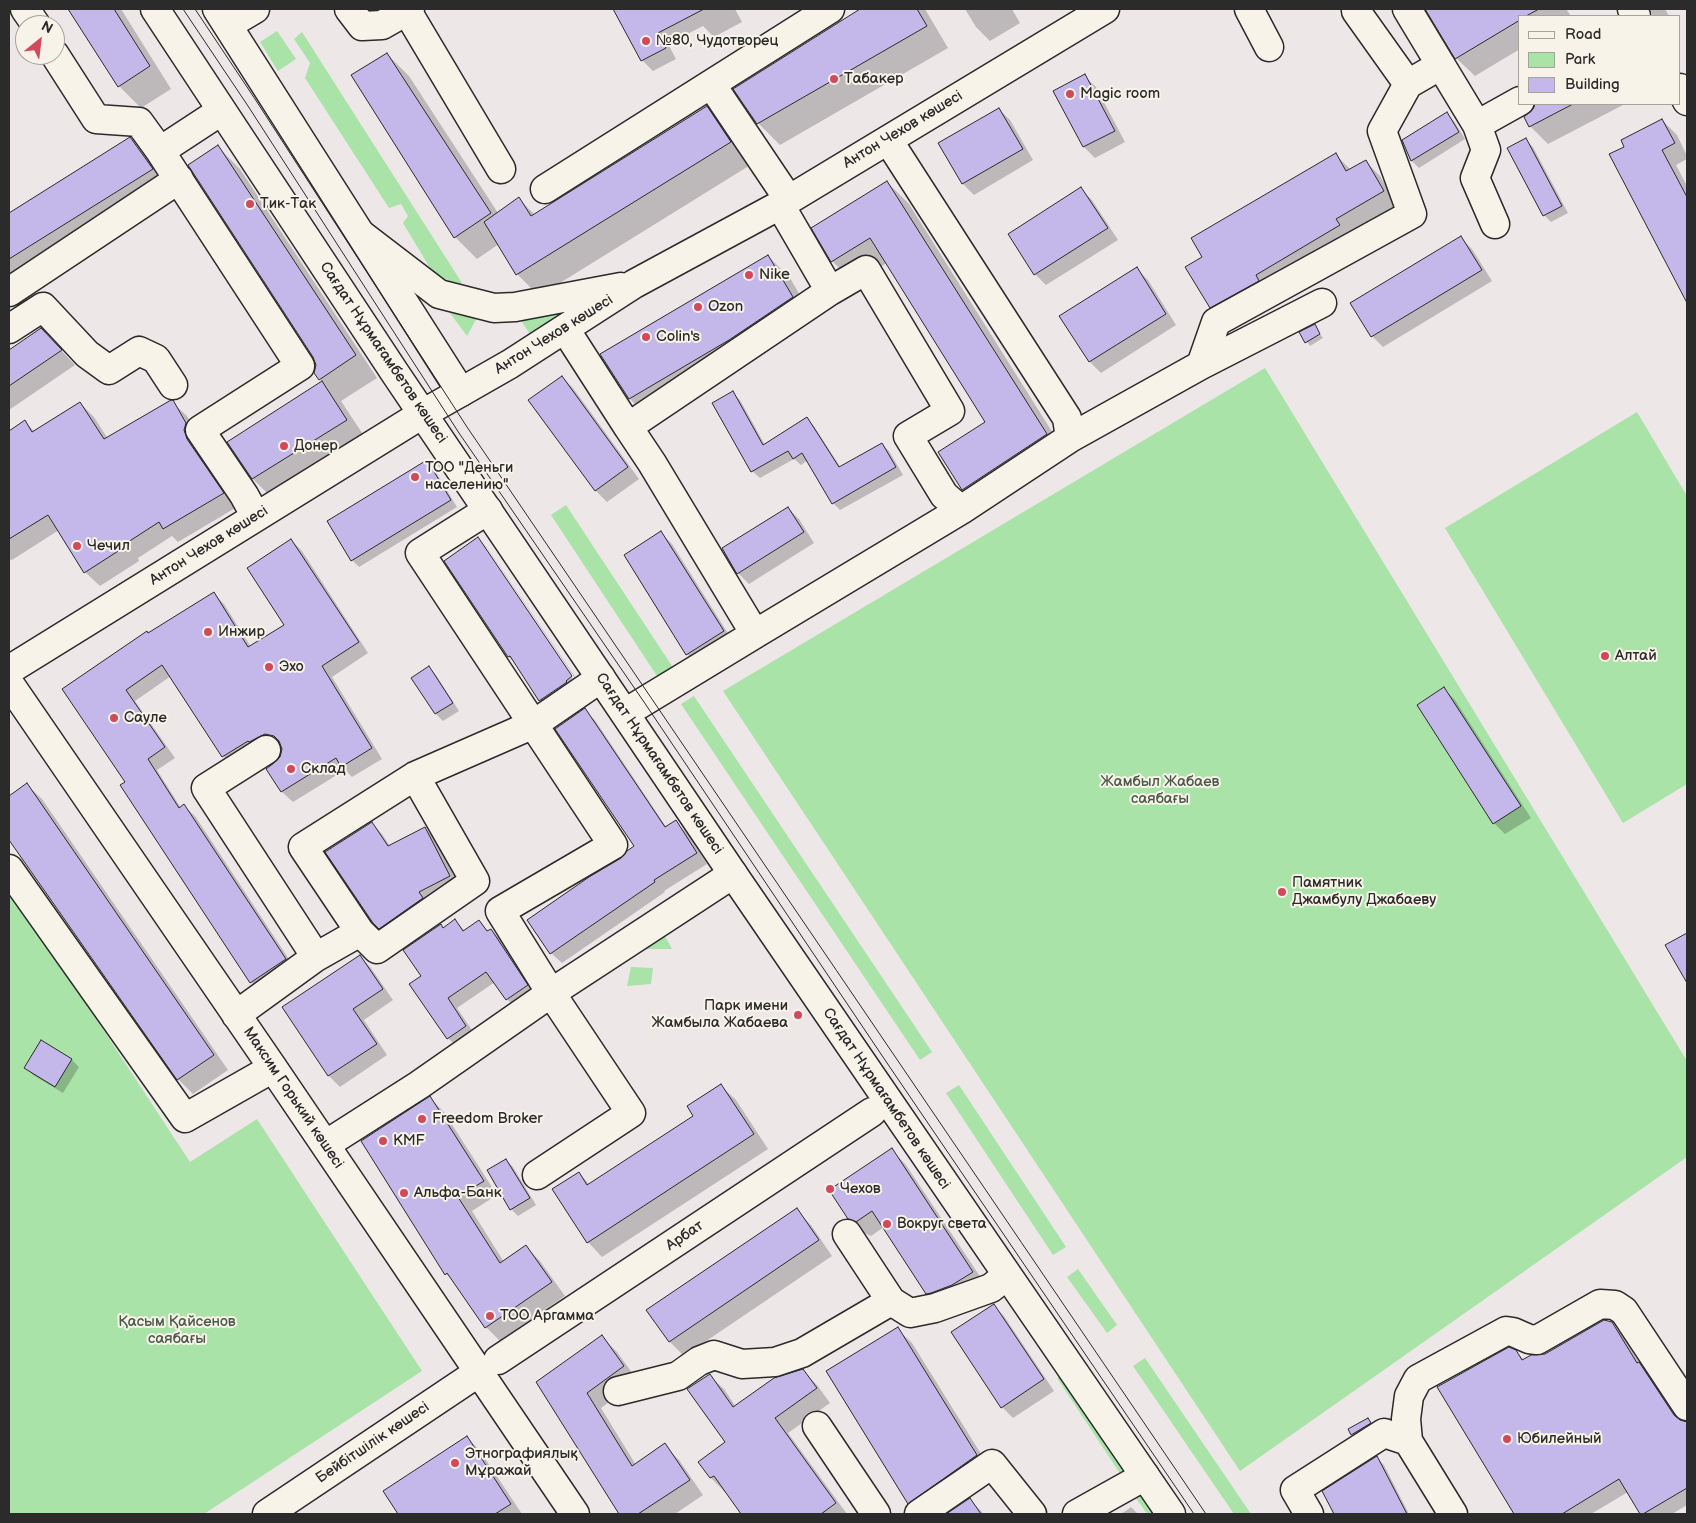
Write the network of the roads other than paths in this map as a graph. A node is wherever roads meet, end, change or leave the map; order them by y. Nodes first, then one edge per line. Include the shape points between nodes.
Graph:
1 (155, 9) edge
2 (255, 9) edge
3 (349, 9) edge
4 (830, 9) edge
5 (1105, 9) edge
6 (1249, 9) edge
7 (1408, 9) edge
8 (408, 10) edge
9 (1356, 11) dead end
10 (222, 17) edge
11 (1270, 47) dead end
12 (61, 65) edge
13 (1440, 65) junction
14 (711, 84) junction
15 (1408, 84) junction
16 (1518, 102) edge
17 (221, 111) junction
18 (1477, 124) junction
19 (888, 140) junction
20 (160, 151) junction
21 (501, 169) dead end
22 (179, 179) junction
23 (545, 189) dead end
24 (784, 202) junction
25 (1495, 224) dead end
26 (358, 232) junction
27 (634, 284) junction
28 (830, 291) junction
29 (9, 292) edge
30 (1322, 303) dead end
31 (9, 329) edge
32 (565, 329) junction
33 (1201, 365) junction
34 (173, 385) dead end
35 (461, 392) junction
36 (424, 413) junction
37 (628, 427) junction
38 (1070, 438) junction
39 (488, 510) junction
40 (961, 510) junction
41 (256, 517) junction
42 (755, 634) junction
43 (9, 670) edge
44 (601, 678) junction
45 (9, 683) edge
46 (625, 712) junction
47 (534, 724) junction
48 (266, 750) dead end
49 (415, 776) junction
50 (9, 869) edge
51 (733, 874) junction
52 (360, 932) junction
53 (316, 957) junction
54 (552, 993) junction
55 (236, 1015) junction
56 (273, 1068) junction
57 (872, 1112) dead end
58 (325, 1145) junction
59 (538, 1175) dead end
60 (847, 1234) dead end
61 (1006, 1276) junction
62 (891, 1302) junction
63 (489, 1366) junction
64 (618, 1391) dead end
65 (1687, 1406) edge
66 (817, 1426) dead end
67 (1408, 1441) junction
68 (1145, 1476) junction
69 (1301, 1512) edge
70 (267, 1514) edge
71 (575, 1514) edge
72 (876, 1514) edge
73 (918, 1514) edge
74 (1032, 1514) edge
75 (1077, 1514) edge
76 (1171, 1514) edge
77 (1453, 1514) edge

1 - 17 street, Сағдат Нұрмағамбетов көшесі
2 - 10 street
3 - 8 street via 362,26 382,25
4 - 14 street
5 - 19 street, Антон Чехов көшесі
6 - 11 street
7 - 13 street
8 - 21 street
9 - 15 street
10 - 26 street
12 - 20 street via 96,119 139,122
13 - 15 street
13 - 18 street
14 - 23 street
14 - 24 street
15 - 33 street via 1382,131 1412,214 1216,322
16 - 18 street
17 - 20 street
17 - 36 street, Сағдат Нұрмағамбетов көшесі
18 - 25 street via 1486,150 1475,178
19 - 24 street, Антон Чехов көшесі
19 - 38 street via 1067,418
20 - 22 street
22 - 29 street
22 - 41 street via 300,366 200,430
24 - 27 street, Антон Чехов көшесі
24 - 28 street
26 - 27 street via 439,294 494,308 515,307
26 - 35 street
27 - 32 street, Антон Чехов көшесі
28 - 37 street
28 - 40 street via 866,270 950,410 908,436 944,495
30 - 33 street
31 - 34 street via 44,307 87,354 109,370 139,351 156,359
32 - 35 street, Антон Чехов көшесі
32 - 37 street
33 - 38 street
35 - 36 street, Антон Чехов көшесі
36 - 39 street, Сағдат Нұрмағамбетов көшесі
36 - 41 street, Антон Чехов көшесі
37 - 42 street
38 - 40 street
39 - 44 street, Сағдат Нұрмағамбетов көшесі
39 - 47 street via 420,553
40 - 42 street
41 - 43 street, Антон Чехов көшесі
42 - 46 street
44 - 46 street, Сағдат Нұрмағамбетов көшесі
44 - 47 street
45 - 55 street, Максим Горький көшесі
46 - 51 street, Сағдат Нұрмағамбетов көшесі
47 - 49 street
47 - 54 street via 613,845 500,911
48 - 53 street via 206,788
49 - 52 street via 303,847
49 - 52 street via 475,881 377,950
50 - 56 street via 185,1118
51 - 54 street
51 - 61 street, Сағдат Нұрмағамбетов көшесі
52 - 53 street
53 - 55 street
54 - 58 street
54 - 59 street via 631,1113
55 - 56 street, Максим Горький көшесі
56 - 58 street, Максим Горький көшесі
57 - 63 street, Арбат
58 - 63 street, Максим Горький көшесі
60 - 62 street
61 - 62 street via 991,1288 935,1308 910,1313
61 - 68 street, Сағдат Нұрмағамбетов көшесі
62 - 64 street via 802,1353 775,1362 742,1364 714,1355 678,1376
63 - 70 street, Бейбітшілік көшесі
63 - 71 street, Максим Горький көшесі
65 - 67 street via 1624,1311 1615,1305 1600,1304 1537,1340 1506,1331 1418,1380 1409,1396
66 - 72 street
67 - 69 street via 1384,1434 1295,1490
67 - 77 street
68 - 75 street
68 - 76 street, Сағдат Нұрмағамбетов көшесі
73 - 74 street via 992,1464

